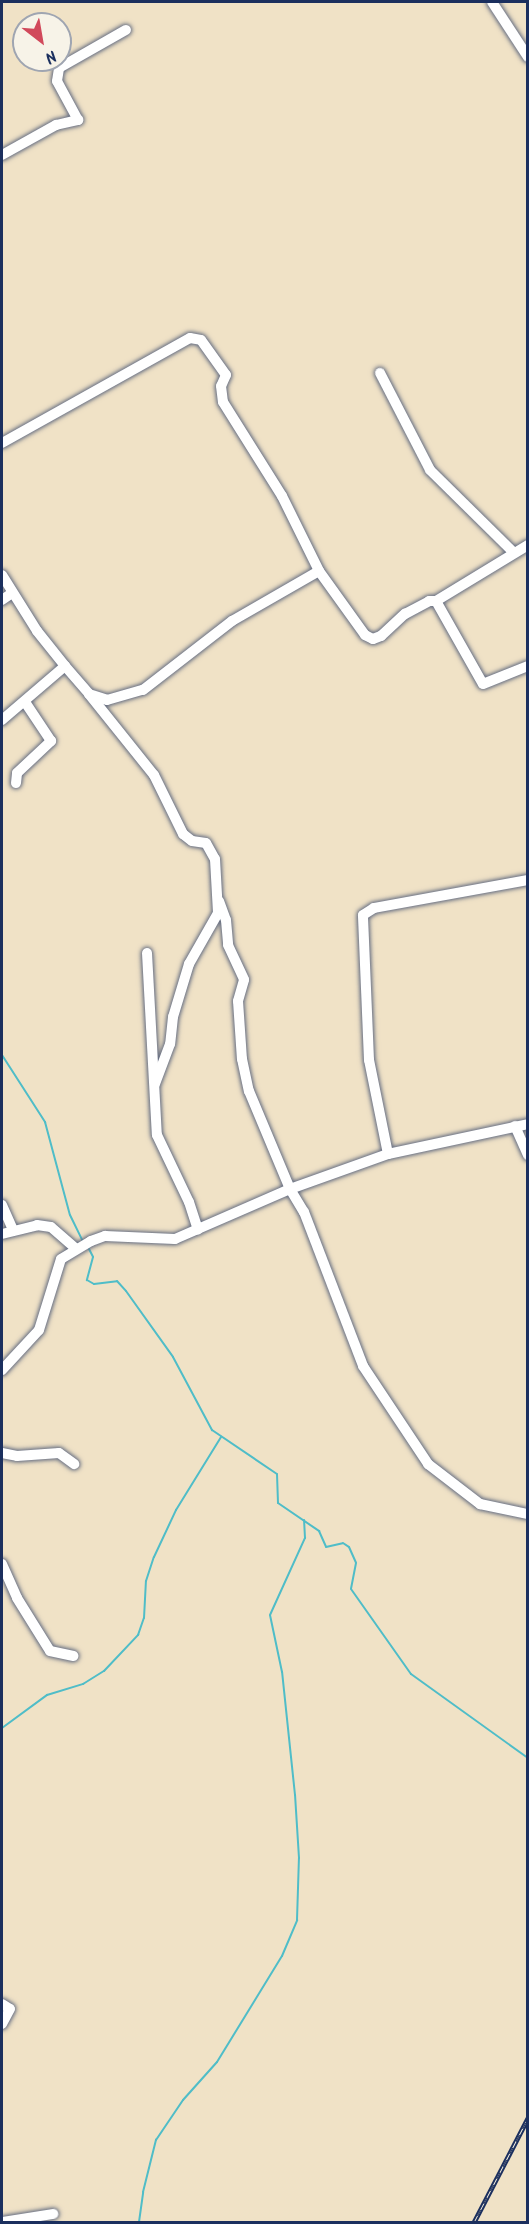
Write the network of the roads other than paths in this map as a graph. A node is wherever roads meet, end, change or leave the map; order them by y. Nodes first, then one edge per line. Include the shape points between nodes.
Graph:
1 (492, 2) edge
2 (126, 30) dead end
3 (528, 57) edge
4 (2, 155) edge
5 (380, 373) dead end
6 (2, 443) edge
7 (528, 545) edge
8 (512, 551) junction
9 (319, 571) junction
10 (2, 575) edge
11 (12, 593) junction
12 (2, 600) edge
13 (436, 601) junction
14 (65, 666) junction
15 (528, 666) edge
16 (89, 694) junction
17 (25, 702) junction
18 (2, 720) edge
19 (16, 783) dead end
20 (528, 880) edge
21 (219, 901) junction
22 (147, 953) dead end
23 (155, 1084) junction
24 (528, 1124) edge
25 (515, 1126) junction
26 (388, 1154) junction
27 (528, 1155) edge
28 (290, 1189) junction
29 (2, 1205) edge
30 (13, 1230) junction
31 (198, 1230) junction
32 (2, 1234) edge
33 (83, 1245) junction
34 (2, 1370) edge
35 (2, 1453) edge
36 (74, 1464) dead end
37 (528, 1514) edge
38 (2, 1563) edge
39 (73, 1656) dead end
40 (2, 2004) edge
41 (2, 2024) edge
42 (53, 2214) dead end
43 (3, 2223) edge

1 - 3 street
2 - 4 street via 59,68 57,81 78,120 56,125
5 - 8 street via 430,470
6 - 9 street via 196,338 213,352 226,375 221,386 223,402 282,496
7 - 8 street
8 - 13 street
9 - 13 street via 339,603 373,639 405,614
9 - 16 street via 232,621 143,690 107,700
10 - 11 street
11 - 12 street
11 - 14 street
13 - 15 street via 483,684
14 - 16 street
14 - 17 street
16 - 21 street via 154,775 183,834 192,842 206,843 215,860
17 - 18 street
17 - 19 street via 51,741 17,773
20 - 26 street via 374,908 363,915 369,1060
21 - 23 street via 218,913 189,963 172,1017 170,1044
21 - 28 street via 226,920 228,945 244,980 238,1002 242,1059 249,1091
22 - 23 street
23 - 31 street via 157,1135
24 - 25 street
25 - 26 street
25 - 27 street
26 - 28 street
28 - 31 street
28 - 37 street via 304,1212 363,1366 428,1464 480,1504
29 - 30 street
30 - 32 street
30 - 33 street via 37,1225 51,1227
31 - 33 street via 174,1239 105,1236
33 - 34 street via 58,1265 39,1330
35 - 36 street via 59,1453
38 - 39 street via 17,1598 50,1651
40 - 41 street via 10,2009
42 - 43 street

